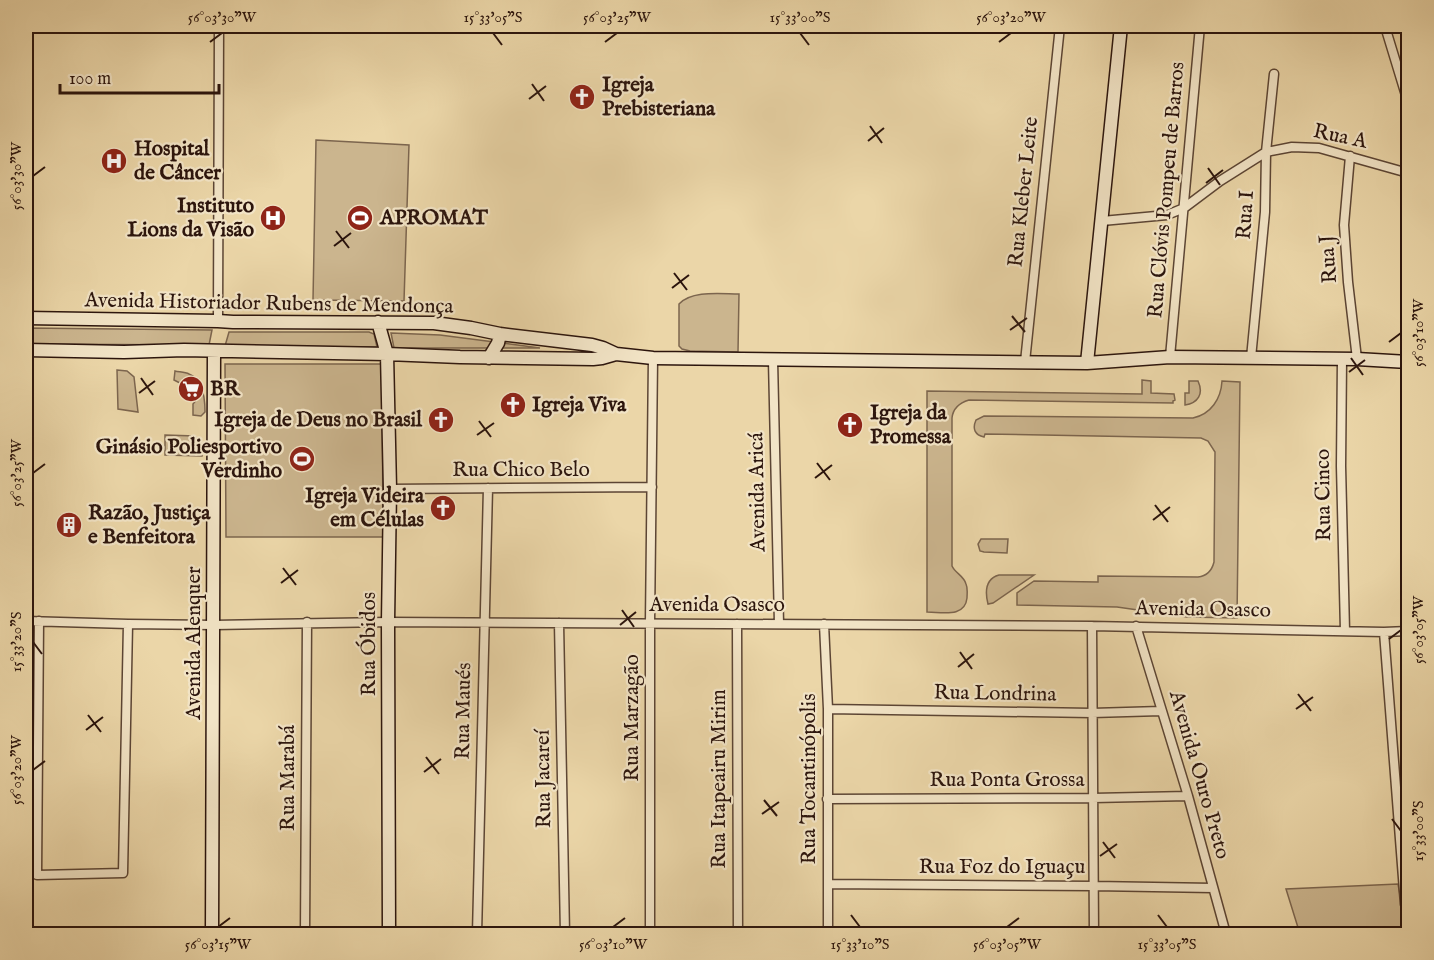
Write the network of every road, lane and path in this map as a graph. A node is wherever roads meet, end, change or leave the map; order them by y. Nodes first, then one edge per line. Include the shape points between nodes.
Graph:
1 (219, 26) edge
2 (1060, 26) edge
3 (1121, 26) edge
4 (1200, 26) edge
5 (1387, 26) edge
6 (1274, 74) dead end
7 (1408, 102) edge
8 (1266, 152) junction
9 (1350, 156) junction
10 (1408, 172) edge
11 (1184, 208) junction
12 (1102, 221) junction
13 (26, 318) edge
14 (218, 321) junction
15 (378, 322) junction
16 (500, 334) junction
17 (26, 350) edge
18 (214, 351) junction
19 (387, 354) junction
20 (616, 354) junction
21 (1170, 357) junction
22 (489, 358) junction
23 (653, 358) junction
24 (1251, 358) junction
25 (1342, 359) junction
26 (1357, 359) junction
27 (773, 360) junction
28 (1024, 362) junction
29 (1408, 362) edge
30 (1087, 363) junction
31 (652, 487) junction
32 (488, 488) junction
33 (390, 489) junction
34 (26, 621) edge
35 (39, 621) junction
36 (307, 622) junction
37 (388, 622) junction
38 (484, 622) junction
39 (559, 623) junction
40 (650, 623) junction
41 (128, 624) junction
42 (737, 624) junction
43 (779, 624) junction
44 (824, 624) junction
45 (214, 625) junction
46 (1092, 626) junction
47 (1136, 626) junction
48 (1345, 631) junction
49 (1408, 631) edge
50 (1384, 632) junction
51 (828, 709) junction
52 (1161, 711) junction
53 (1092, 713) junction
54 (1188, 796) junction
55 (1093, 798) junction
56 (827, 799) junction
57 (828, 884) junction
58 (1094, 886) junction
59 (1213, 888) junction
60 (1408, 912) edge
61 (212, 934) edge
62 (305, 934) edge
63 (389, 934) edge
64 (477, 934) edge
65 (565, 934) edge
66 (650, 934) edge
67 (738, 934) edge
68 (828, 934) edge
69 (1094, 934) edge
70 (1226, 934) edge

1 - 14 street
2 - 28 street, Rua Kleber Leite
3 - 12 main road
4 - 11 street, Rua Clóvis Pompeu de Barros
5 - 7 street
6 - 8 street, Rua I
8 - 9 street, Rua A via 1292,147 1319,148
8 - 11 street, Rua A
8 - 24 street, Rua I via 1265,212
9 - 10 street, Rua A
9 - 26 street, Rua J via 1344,225
11 - 12 street, Rua A via 1167,215
11 - 21 street, Rua Clóvis Pompeu de Barros
12 - 30 main road
13 - 14 main road, Avenida Historiador Rubens de Mendonça
14 - 15 main road, Avenida Historiador Rubens de Mendonça
15 - 16 main road, Avenida Historiador Rubens de Mendonça via 434,323
15 - 19 main road, Rua Óbidos
16 - 20 main road, Avenida Historiador Rubens de Mendonça via 592,345
16 - 22 main road
17 - 18 main road, Avenida Historiador Rubens de Mendonça
18 - 19 main road, Avenida Historiador Rubens de Mendonça
18 - 45 main road, Avenida Alenquer
19 - 22 main road, Avenida Historiador Rubens de Mendonça
19 - 33 main road, Rua Óbidos
20 - 22 main road, Avenida Historiador Rubens de Mendonça via 593,359
20 - 23 main road, Avenida Historiador Rubens de Mendonça
21 - 24 main road, Avenida Historiador Rubens de Mendonça
21 - 30 main road, Avenida Historiador Rubens de Mendonça
23 - 27 main road, Avenida Historiador Rubens de Mendonça
23 - 31 street, Rua Marzagão
24 - 25 main road, Avenida Historiador Rubens de Mendonça
25 - 26 main road, Avenida Historiador Rubens de Mendonça
25 - 48 street, Rua Cinco
26 - 29 main road, Avenida Historiador Rubens de Mendonça
27 - 28 main road, Avenida Historiador Rubens de Mendonça
27 - 43 street, Avenida Aricá
28 - 30 main road, Avenida Historiador Rubens de Mendonça
31 - 32 street, Rua Chico Belo
31 - 40 street, Rua Marzagão
32 - 33 street, Rua Chico Belo
32 - 38 street, Rua Maués
33 - 37 main road, Rua Óbidos
34 - 35 street, Avenida Osasco
35 - 41 street, Avenida Osasco
35 - 41 street via 37,875 123,873
36 - 37 street, Avenida Osasco
36 - 45 street, Avenida Osasco
36 - 62 street, Rua Marabá
37 - 38 street, Avenida Osasco
37 - 63 main road, Rua Óbidos
38 - 39 street, Avenida Osasco
38 - 64 street, Rua Maués
39 - 40 street, Avenida Osasco
39 - 65 street, Rua Jacareí
40 - 42 street, Avenida Osasco
40 - 66 street, Rua Marzagão
41 - 45 street, Avenida Osasco
42 - 43 street, Avenida Osasco
42 - 67 street, Rua Itapeairu Mirim
43 - 44 street, Avenida Osasco
44 - 46 street, Avenida Osasco
44 - 51 street, Rua Tocantinópolis
45 - 61 main road, Avenida Alenquer
46 - 47 street, Avenida Osasco
46 - 53 street
47 - 48 street, Avenida Osasco
47 - 52 street, Avenida Ouro Preto
48 - 50 street, Avenida Osasco
49 - 50 street, Avenida Osasco
50 - 60 street
51 - 53 street, Rua Londrina
51 - 56 street, Rua Tocantinópolis
52 - 53 street, Rua Londrina
52 - 54 street, Avenida Ouro Preto
53 - 55 street
54 - 55 street, Rua Ponta Grossa
54 - 59 street, Avenida Ouro Preto
55 - 56 street, Rua Ponta Grossa
55 - 58 street
56 - 57 street, Rua Tocantinópolis
57 - 58 street, Rua Foz do Iguaçu
57 - 68 street, Rua Tocantinópolis
58 - 59 street, Rua Foz do Iguaçu
58 - 69 street
59 - 70 street, Avenida Ouro Preto

